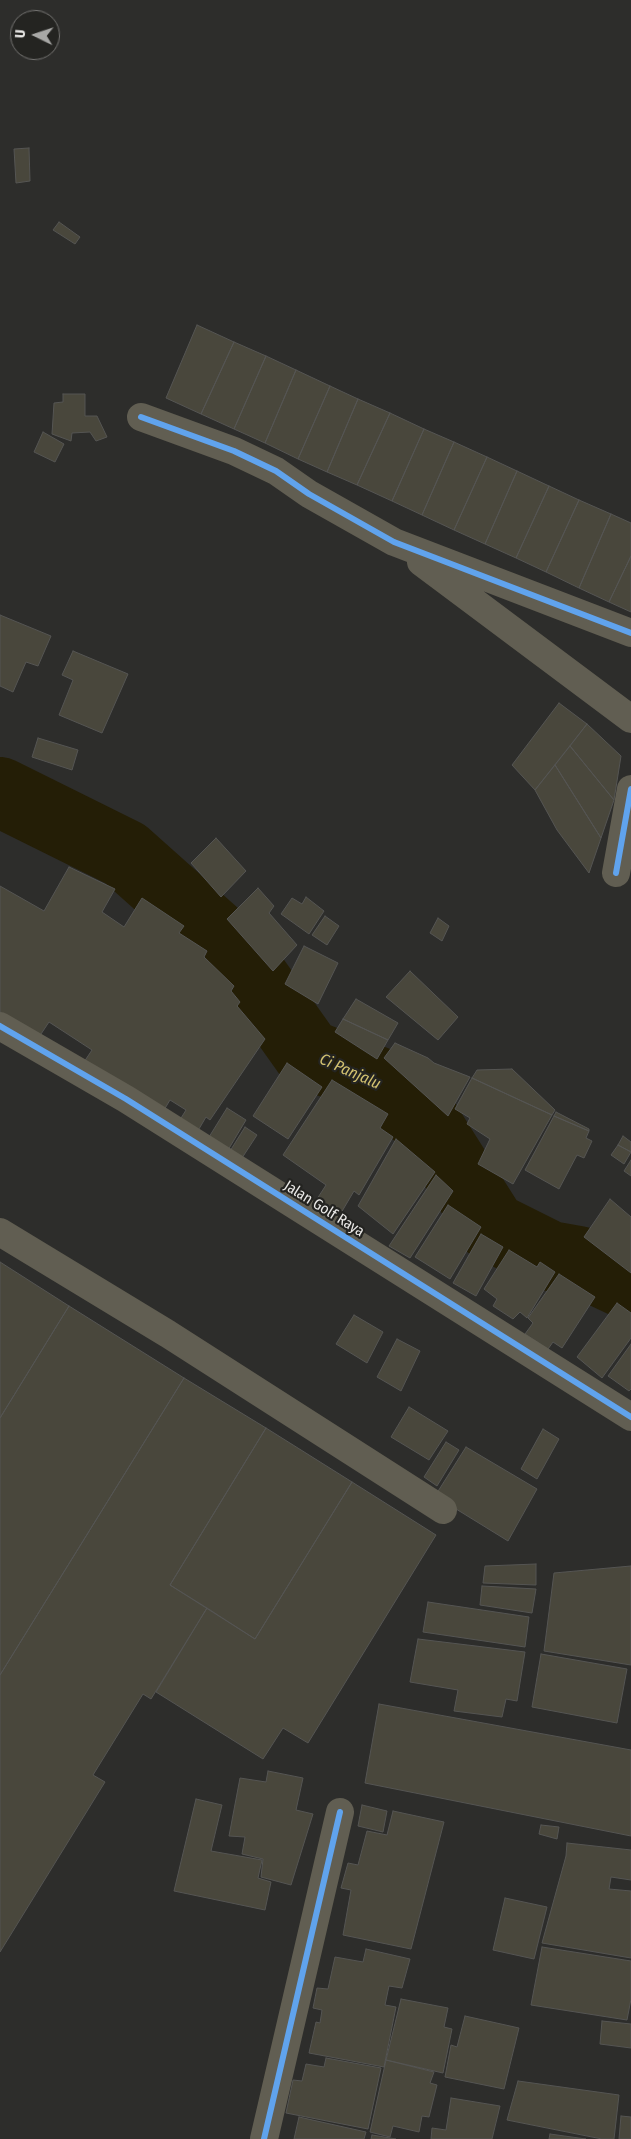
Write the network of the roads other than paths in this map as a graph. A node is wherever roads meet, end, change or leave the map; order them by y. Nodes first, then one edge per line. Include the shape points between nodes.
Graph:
1 (141, 417) dead end
2 (394, 542) junction
3 (631, 633) edge
4 (631, 719) edge
5 (631, 789) edge
6 (616, 873) dead end
7 (0, 1026) edge
8 (0, 1232) edge
9 (631, 1417) edge
10 (443, 1510) dead end
11 (340, 1812) dead end
12 (264, 2139) edge

1 - 2 street via 234,451 276,471 309,494
2 - 3 street
2 - 4 street
5 - 6 street
7 - 9 street, Jalan Golf Raya via 126,1099
8 - 10 street via 168,1334
11 - 12 street

